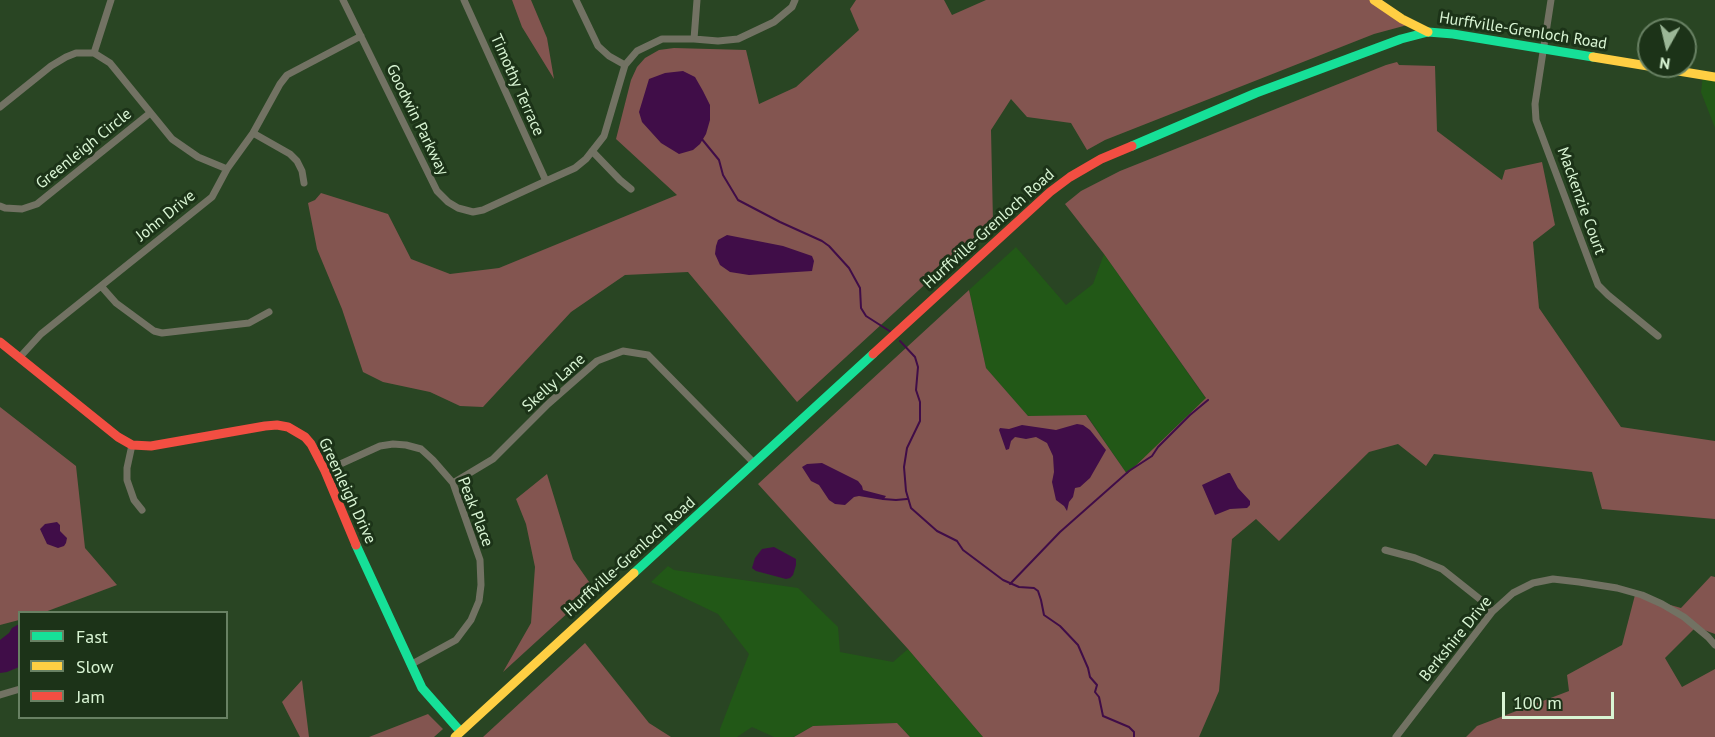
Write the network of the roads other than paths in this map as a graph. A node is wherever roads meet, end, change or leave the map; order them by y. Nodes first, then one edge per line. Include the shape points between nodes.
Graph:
1 (111, 0) edge
2 (343, 0) edge
3 (464, 0) edge
4 (576, 0) edge
5 (697, 0) edge
6 (795, 0) edge
7 (1374, 0) edge
8 (1551, 0) edge
9 (1428, 32) junction
10 (361, 36) junction
11 (694, 39) junction
12 (1544, 49) junction
13 (94, 53) junction
14 (625, 65) junction
15 (1715, 77) edge
16 (0, 107) edge
17 (150, 113) junction
18 (254, 133) junction
19 (592, 151) junction
20 (227, 169) junction
21 (546, 181) junction
22 (303, 183) dead end
23 (631, 189) dead end
24 (0, 206) edge
25 (101, 286) junction
26 (269, 312) dead end
27 (1658, 336) dead end
28 (0, 342) edge
29 (20, 357) junction
30 (132, 445) junction
31 (754, 463) junction
32 (325, 471) junction
33 (453, 483) junction
34 (142, 510) dead end
35 (1384, 550) dead end
36 (1492, 612) junction
37 (1715, 645) edge
38 (412, 664) junction
39 (18, 690) edge
40 (0, 696) edge
41 (458, 734) edge
42 (1396, 737) edge

1 - 13 street
2 - 10 street, Goodwin Parkway
3 - 21 street, Timothy Terrace
4 - 14 street via 598,46
5 - 11 street
6 - 11 street via 774,22 738,39
7 - 9 main road
8 - 12 street, Mackenzie Court
9 - 12 main road, Hurffville-Grenloch Road
9 - 31 main road, Hurffville-Grenloch Road via 1234,102 1101,159 1070,177
10 - 18 street, John Drive via 287,75
10 - 21 street, Goodwin Parkway via 437,191 447,202 474,212
11 - 14 street via 662,39 637,51
12 - 15 main road, Hurffville-Grenloch Road
12 - 27 street, Mackenzie Court via 1536,120 1598,285
13 - 16 street via 66,57
13 - 17 street via 110,63
14 - 19 street, Goodwin Parkway via 604,136
17 - 20 street via 184,148
17 - 24 street, Greenleigh Circle via 37,204 22,208
18 - 20 street, John Drive
18 - 22 street via 297,161
19 - 21 street, Goodwin Parkway via 575,168
19 - 23 street
20 - 25 street, John Drive via 212,197
25 - 26 street via 116,303 162,333 249,323
25 - 29 street, John Drive via 41,334
28 - 29 main road
29 - 30 main road
30 - 32 main road, Greenleigh Drive via 152,446 277,425 305,436
30 - 34 street via 127,480
31 - 33 street, Skelly Lane via 648,355 623,351 597,361 493,459
31 - 41 main road, Hurffville-Grenloch Road
32 - 33 street, Peak Place via 380,446 406,444 421,449
32 - 38 main road, Greenleigh Drive
33 - 38 street, Peak Place via 480,560 478,601 471,620 456,640
35 - 36 street via 1442,569
36 - 37 street, Berkshire Drive via 1513,593 1533,583 1553,579 1579,582 1617,588 1662,603
36 - 42 street, Berkshire Drive
38 - 41 main road, Greenleigh Drive via 422,688
39 - 40 street

